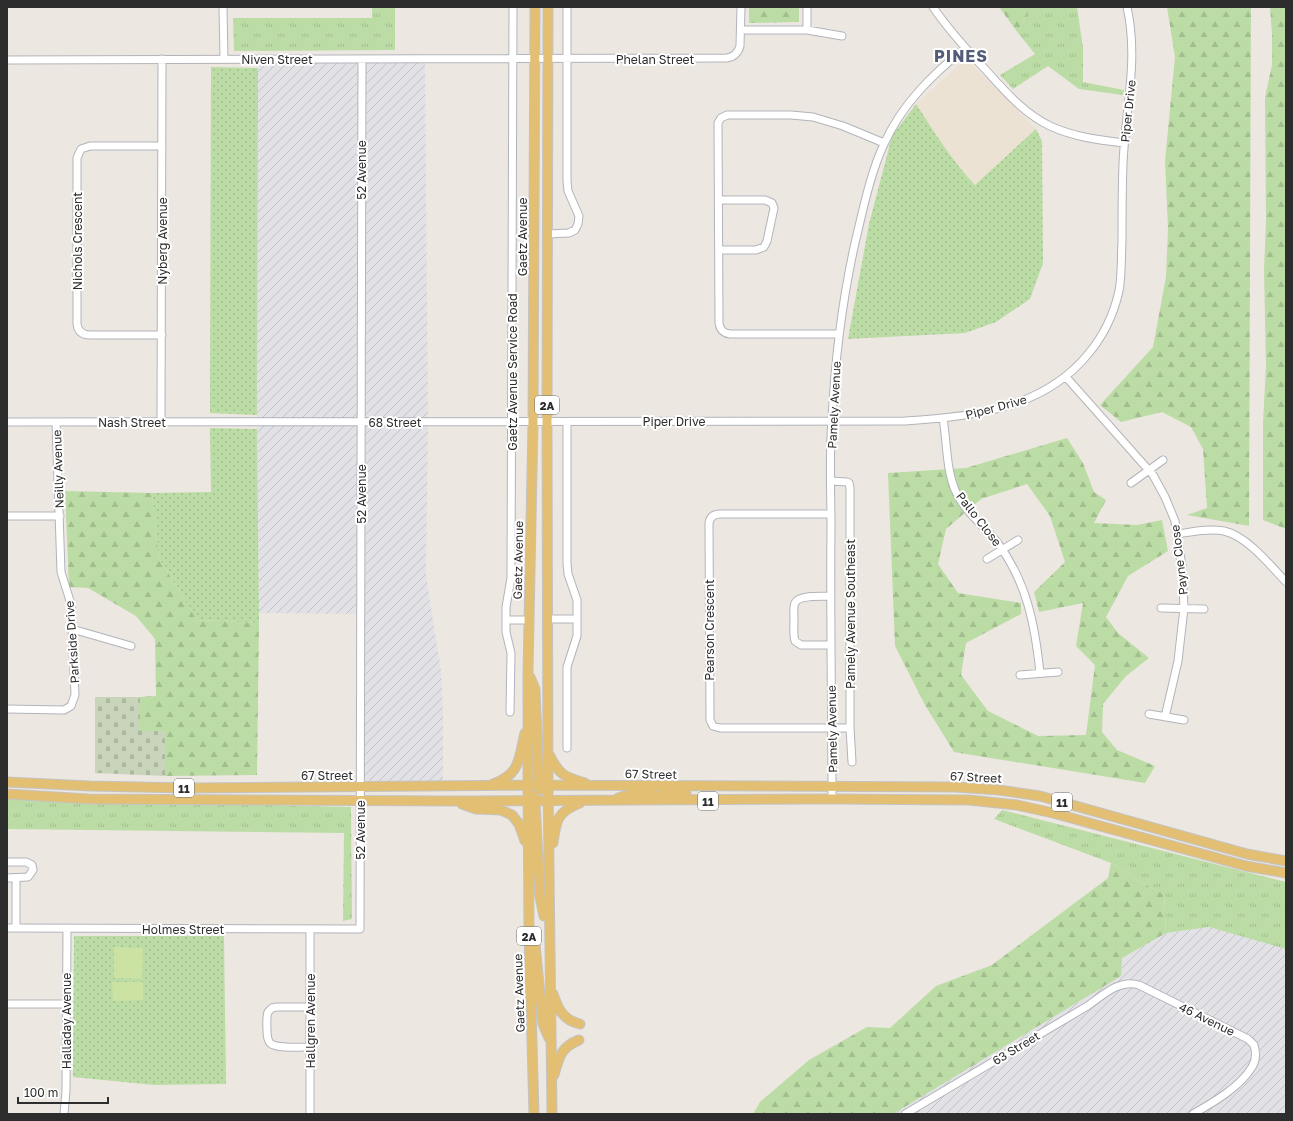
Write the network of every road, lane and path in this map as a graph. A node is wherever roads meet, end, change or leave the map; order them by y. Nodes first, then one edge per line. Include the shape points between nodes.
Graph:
1 (223, 7) edge
2 (513, 7) edge
3 (535, 7) edge
4 (548, 7) edge
5 (567, 7) edge
6 (741, 7) edge
7 (807, 7) edge
8 (933, 7) edge
9 (1127, 7) edge
10 (741, 30) junction
11 (807, 30) junction
12 (842, 36) dead end
13 (965, 48) junction
14 (224, 59) junction
15 (362, 59) junction
16 (513, 59) junction
17 (535, 59) junction
18 (548, 59) junction
19 (568, 59) junction
20 (7, 60) edge
21 (162, 60) junction
22 (884, 143) junction
23 (1124, 143) junction
24 (162, 146) junction
25 (719, 200) junction
26 (548, 234) junction
27 (719, 250) junction
28 (839, 334) junction
29 (162, 335) junction
30 (1066, 377) junction
31 (943, 418) junction
32 (831, 421) junction
33 (7, 422) edge
34 (56, 422) junction
35 (161, 422) junction
36 (257, 422) joint
37 (361, 422) junction
38 (511, 422) junction
39 (534, 422) junction
40 (547, 422) junction
41 (567, 422) junction
42 (1163, 460) dead end
43 (1148, 470) junction
44 (831, 481) junction
45 (1131, 483) dead end
46 (831, 514) junction
47 (7, 516) edge
48 (60, 516) junction
49 (1177, 534) junction
50 (1018, 540) dead end
51 (1002, 550) junction
52 (987, 559) dead end
53 (1286, 582) edge
54 (831, 596) junction
55 (1161, 608) dead end
56 (1184, 608) junction
57 (1204, 609) dead end
58 (548, 619) junction
59 (577, 619) junction
60 (506, 620) junction
61 (529, 620) junction
62 (72, 629) junction
63 (831, 645) junction
64 (131, 646) dead end
65 (528, 672) junction
66 (1058, 672) dead end
67 (1040, 673) junction
68 (1020, 675) dead end
69 (7, 709) edge
70 (510, 712) dead end
71 (1149, 714) dead end
72 (1165, 717) junction
73 (528, 718) junction
74 (1184, 720) dead end
75 (832, 728) junction
76 (850, 728) junction
77 (567, 748) dead end
78 (548, 752) junction
79 (852, 762) dead end
80 (7, 782) edge
81 (488, 786) junction
82 (528, 786) junction
83 (543, 786) junction
84 (598, 786) junction
85 (653, 786) junction
86 (360, 787) junction
87 (727, 787) junction
88 (832, 788) junction
89 (7, 794) edge
90 (832, 799) junction
91 (360, 800) junction
92 (609, 800) junction
93 (656, 800) junction
94 (455, 801) junction
95 (531, 801) junction
96 (548, 801) junction
97 (584, 801) junction
98 (528, 848) junction
99 (1286, 861) edge
100 (7, 862) edge
101 (548, 869) junction
102 (1286, 873) edge
103 (7, 878) edge
104 (16, 878) junction
105 (7, 928) edge
106 (16, 928) junction
107 (67, 928) junction
108 (310, 929) junction
109 (360, 929) joint
110 (529, 933) junction
111 (549, 937) junction
112 (1128, 983) joint
113 (549, 985) junction
114 (7, 1004) edge
115 (67, 1004) junction
116 (310, 1007) junction
117 (580, 1024) dead end
118 (550, 1040) junction
119 (579, 1040) dead end
120 (310, 1047) junction
121 (551, 1084) junction
122 (64, 1114) edge
123 (310, 1114) edge
124 (534, 1114) edge
125 (552, 1114) edge
126 (906, 1114) edge
127 (1193, 1114) edge

1 - 14 street
2 - 16 street, Gaetz Avenue Service Road
3 - 17 main road, Gaetz Avenue / 2A
4 - 18 main road, 2A
5 - 19 street
6 - 10 street, Phelan Street
7 - 11 street
8 - 13 street
9 - 23 street, Piper Drive via 1133,63
10 - 11 street
10 - 19 street, Phelan Street via 739,50 730,58
11 - 12 street
13 - 22 street, Pamely Avenue via 919,90 905,107
13 - 23 street via 1011,99 1038,120 1074,135
14 - 15 street, Niven Street
14 - 21 street, Niven Street
15 - 16 street, Niven Street
15 - 37 street, 52 Avenue
16 - 17 street, Niven Street
16 - 38 street, Gaetz Avenue Service Road
17 - 18 street, Niven Street
17 - 39 main road, Gaetz Avenue / 2A
18 - 19 street, Phelan Street
18 - 26 main road, 2A
19 - 26 street via 567,181 579,218 577,228 573,232
20 - 21 street, Niven Street
21 - 24 street, Nyberg Avenue
22 - 25 street via 843,126 813,118 791,115 725,115 718,123
22 - 28 street, Pamely Avenue via 861,220
23 - 30 street, Piper Drive via 1121,274 1117,297 1099,341
24 - 29 street, Nyberg Avenue
24 - 29 street, Nichols Crescent via 90,146 79,152 77,324 79,330 90,335
25 - 27 street
25 - 27 street via 765,200 772,203 774,208 764,247 756,250
26 - 40 main road, 2A
27 - 28 street via 719,323 722,331 730,334
28 - 32 street, Pamely Avenue
29 - 35 street, Nyberg Avenue
30 - 31 street, Piper Drive via 1025,400 978,413
30 - 43 street, Payne Close
31 - 32 street, Piper Drive
31 - 51 street, Pallo Close via 950,471 956,491 965,507
32 - 41 street, Piper Drive
32 - 44 street, Pamely Avenue
33 - 34 street, Nash Street
34 - 35 street, Nash Street
34 - 48 street, Neilly Avenue
35 - 36 street, Nash Street
36 - 37 street, 68 Street
37 - 38 street, 68 Street
37 - 86 street, 52 Avenue
38 - 39 street, 68 Street
38 - 60 street, Gaetz Avenue Service Road via 511,578
39 - 40 street, Piper Drive
39 - 61 main road, Gaetz Avenue / 2A
40 - 41 street, Piper Drive
40 - 58 main road, 2A
41 - 59 street via 567,562 568,574 577,600
42 - 43 street
43 - 45 street
43 - 49 street, Payne Close via 1165,497
44 - 46 street, Pamely Avenue
44 - 76 street, Pamely Avenue Southeast via 847,482 850,488
46 - 54 street, Pamely Avenue
46 - 75 street, Pearson Crescent via 720,514 711,518 709,688 710,720 713,726 718,728
47 - 48 street
48 - 62 street, Parkside Drive via 61,572 71,604
49 - 53 street via 1211,530 1230,533 1249,545
49 - 56 street, Payne Close
50 - 51 street, Pallo Close
51 - 52 street, Pallo Close
51 - 67 street, Pallo Close via 1020,582 1030,610
54 - 63 street, Pamely Avenue
54 - 63 street via 804,597 796,601 794,636 795,641 801,645
55 - 56 street, Payne Close
56 - 57 street, Payne Close
56 - 72 street, Payne Close via 1178,661
58 - 59 street
58 - 78 main road, 2A
59 - 77 street via 577,640 567,667
60 - 61 street
60 - 70 street, Gaetz Avenue Service Road via 511,653
61 - 65 main road, Gaetz Avenue / 2A
62 - 64 street
62 - 69 street, Parkside Drive via 76,695 71,706 64,710
63 - 75 street, Pamely Avenue
65 - 73 main road, Gaetz Avenue / 2A
65 - 83 main road via 535,690
66 - 67 street
67 - 68 street
71 - 72 street
72 - 74 street
73 - 81 main road via 514,770 505,779
73 - 82 main road, Gaetz Avenue / 2A
75 - 76 street, Pearson Crescent
75 - 88 street, Pamely Avenue
76 - 79 street, Pamely Avenue Southeast
78 - 83 main road, 2A
78 - 84 main road via 555,767 565,776
80 - 86 main road, 67 Street / 11 via 187,788
81 - 82 main road, 67 Street / 11
81 - 86 main road, 67 Street / 11
82 - 83 main road, 67 Street / 11
82 - 95 main road
83 - 84 main road, 67 Street / 11
83 - 96 main road via 542,794
84 - 85 main road, 67 Street / 11
85 - 87 main road, 67 Street / 11
85 - 92 main road via 652,791 648,793
86 - 91 street, 52 Avenue
87 - 88 main road, 67 Street / 11
87 - 93 main road via 708,792 666,793
88 - 90 street, Pamely Avenue
88 - 99 main road, 67 Street / 11 via 956,787 1040,796 1247,854
89 - 91 main road, 67 Street / 11 via 89,799
90 - 93 main road, 67 Street / 11
90 - 102 main road, 67 Street / 11 via 949,800 1017,805 1246,866
91 - 94 main road, 67 Street / 11
91 - 109 street, 52 Avenue
92 - 93 main road, 67 Street / 11
92 - 97 main road, 67 Street / 11
94 - 95 main road, 67 Street / 11
94 - 98 main road via 476,809 501,810 512,815 519,824
95 - 96 main road, 67 Street / 11
95 - 98 main road, Gaetz Avenue / 2A
95 - 111 main road via 540,897
96 - 97 main road, 67 Street / 11
96 - 101 main road, 2A
97 - 101 main road via 568,808 560,816
98 - 110 main road, Gaetz Avenue / 2A
100 - 104 street via 26,862 32,865 31,876
101 - 111 main road, 2A
103 - 104 street
104 - 106 street
105 - 106 street, Holmes Street
106 - 107 street, Holmes Street
107 - 108 street, Holmes Street
107 - 115 street, Halladay Avenue
108 - 109 street, Holmes Street
108 - 116 street, Hallgren Avenue
110 - 118 main road via 535,944 543,1024
110 - 124 main road, Gaetz Avenue / 2A
111 - 113 main road, 2A
112 - 126 street, 63 Street via 1117,986
112 - 127 street, 46 Avenue via 1139,985 1248,1039 1254,1045 1255,1058 1245,1075 1224,1095
113 - 117 main road via 562,1015
113 - 118 main road, 2A
114 - 115 street
115 - 122 street, Halladay Avenue
116 - 120 street, Hallgren Avenue
116 - 120 street via 275,1007 268,1012 267,1018 268,1038 273,1045
118 - 121 main road, 2A
119 - 121 main road via 569,1044 562,1052
120 - 123 street, Hallgren Avenue
121 - 125 main road, 2A

